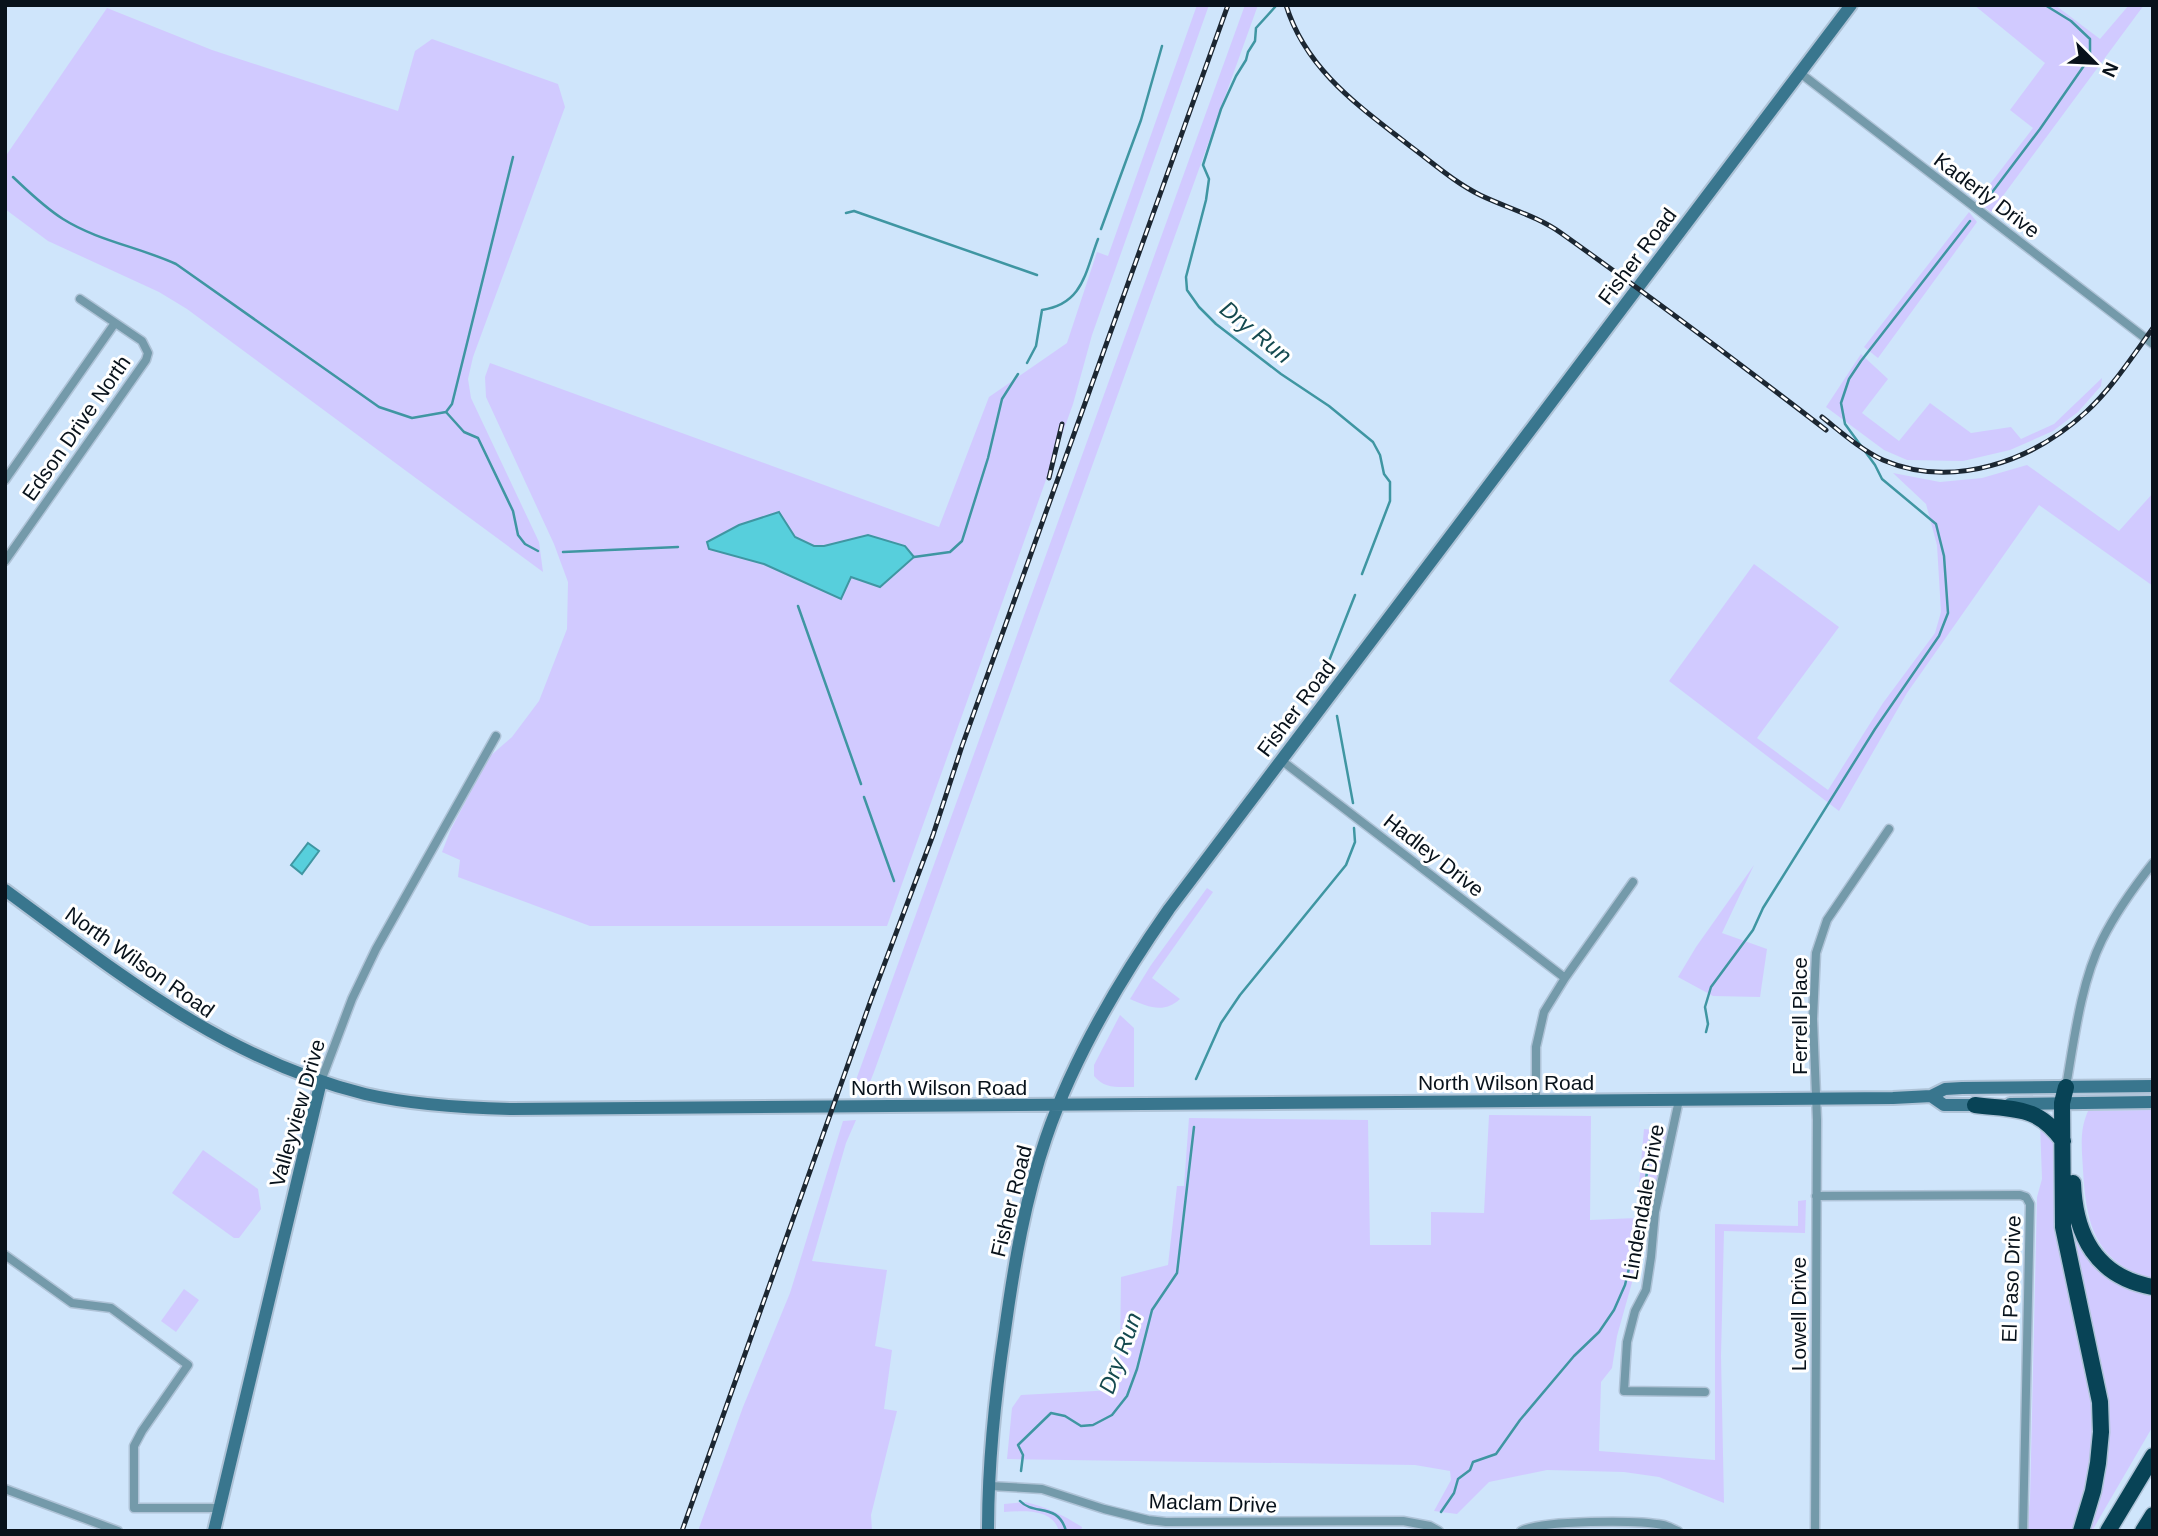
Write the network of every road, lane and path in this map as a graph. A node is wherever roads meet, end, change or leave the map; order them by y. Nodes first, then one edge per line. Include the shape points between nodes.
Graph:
1 (1851, 5) edge
2 (1800, 73) junction
3 (80, 299) dead end
4 (116, 323) junction
5 (2153, 344) edge
6 (5, 480) edge
7 (5, 561) edge
8 (496, 736) dead end
9 (1281, 760) junction
10 (1889, 830) dead end
11 (2153, 863) edge
12 (1633, 882) dead end
13 (5, 890) edge
14 (1565, 978) junction
15 (321, 1081) junction
16 (2153, 1086) edge
17 (2066, 1087) junction
18 (1931, 1096) junction
19 (1817, 1098) junction
20 (1679, 1100) junction
21 (1536, 1101) junction
22 (2153, 1102) edge
23 (2068, 1103) junction
24 (1975, 1105) junction
25 (1059, 1106) junction
26 (2063, 1141) junction
27 (1816, 1196) junction
28 (5, 1255) edge
29 (2153, 1287) edge
30 (1705, 1392) dead end
31 (2153, 1456) edge
32 (990, 1486) junction
33 (5, 1489) edge
34 (220, 1508) junction
35 (2153, 1516) edge
36 (1147, 1520) junction
37 (1337, 1526) edge
38 (1666, 1529) edge
39 (118, 1531) edge
40 (214, 1531) edge
41 (988, 1531) edge
42 (1146, 1531) edge
43 (1439, 1531) edge
44 (1521, 1531) edge
45 (1678, 1531) edge
46 (1815, 1531) edge
47 (2022, 1531) edge
48 (2081, 1531) edge
49 (2108, 1531) edge
50 (2143, 1531) edge

1 - 2 main road, Fisher Road
2 - 5 street, Kaderly Drive
2 - 9 main road, Fisher Road
3 - 4 street, Edson Drive North
4 - 6 street
4 - 7 street, Edson Drive North via 142,341 146,360
8 - 15 street, Valleyview Drive via 365,971
9 - 14 street, Hadley Drive
9 - 25 main road, Fisher Road via 1138,954
10 - 19 street, Ferrell Place via 1827,920 1817,944 1813,1019
11 - 17 street via 2101,942 2089,973
12 - 14 street
13 - 15 main road, North Wilson Road via 175,1013 246,1052
14 - 21 street via 1548,1003 1537,1036
15 - 25 main road, North Wilson Road via 382,1097 465,1108
15 - 34 main road, Valleyview Drive
16 - 17 main road, North Wilson Road
17 - 18 main road, North Wilson Road via 1945,1088
17 - 23 highway
18 - 19 main road, North Wilson Road
18 - 24 main road, North Wilson Road via 1944,1105
19 - 20 main road, North Wilson Road
19 - 27 street, Lowell Drive
20 - 21 main road, North Wilson Road
20 - 30 street, Lindendale Drive via 1655,1212 1646,1290 1627,1342 1624,1391
21 - 25 main road, North Wilson Road
22 - 23 main road, North Wilson Road
23 - 24 main road, North Wilson Road
23 - 26 highway
23 - 29 highway via 2078,1226 2091,1250 2113,1272
24 - 26 highway via 2040,1116
25 - 32 main road, Fisher Road via 1037,1167 1011,1283
26 - 48 highway via 2063,1227 2100,1402 2098,1462
27 - 46 street, Lowell Drive
27 - 47 street, El Paso Drive via 2020,1195 2030,1204
28 - 34 street via 72,1303 111,1308 188,1365 134,1446 134,1508
31 - 49 highway
32 - 36 street, Maclam Drive via 1042,1489
32 - 41 main road, Fisher Road
33 - 39 street
34 - 40 main road, Valleyview Drive
35 - 50 highway
36 - 37 street, Maclam Drive
36 - 42 street
37 - 43 street, Maclam Drive via 1403,1521
38 - 44 street via 1638,1523 1550,1523
38 - 45 street

